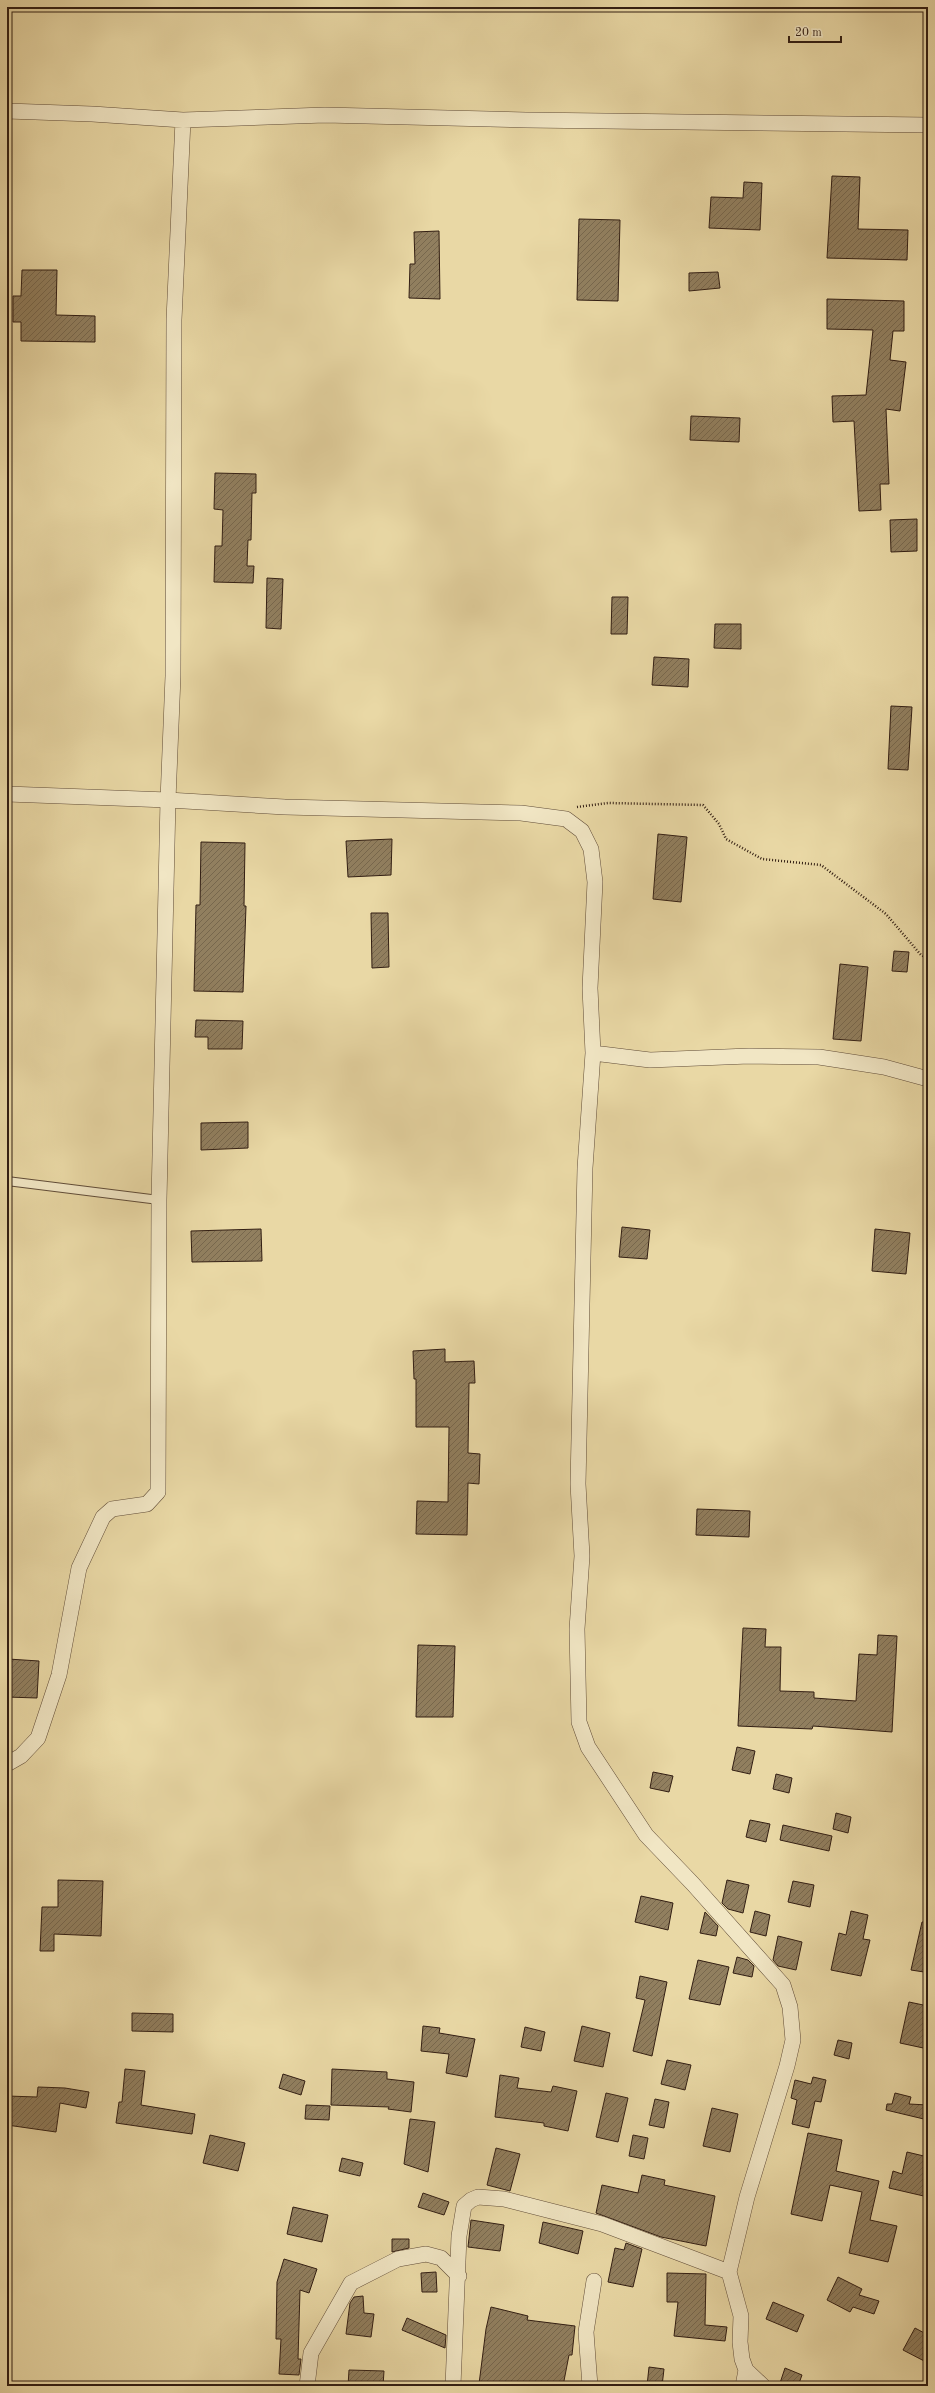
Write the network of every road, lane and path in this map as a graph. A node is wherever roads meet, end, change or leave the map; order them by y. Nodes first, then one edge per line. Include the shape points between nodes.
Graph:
1 (7, 112) edge
2 (183, 120) junction
3 (928, 125) edge
4 (7, 794) edge
5 (168, 800) junction
6 (571, 807) dead end
7 (928, 959) edge
8 (592, 1053) junction
9 (928, 1079) edge
10 (7, 1182) edge
11 (159, 1200) junction
12 (7, 1764) edge
13 (730, 2272) junction
14 (459, 2276) junction
15 (594, 2281) dead end
16 (746, 2370) junction
17 (308, 2386) edge
18 (453, 2386) edge
19 (590, 2386) edge
20 (742, 2386) edge
21 (763, 2386) edge

1 - 2 street
2 - 3 street via 325,115
2 - 5 street via 174,320 173,676
4 - 5 street
5 - 8 street via 285,807 522,813 566,819 582,831 591,849 594,876 590,988
5 - 11 street
6 - 7 path via 608,803 703,804 719,824 726,839 762,858 821,865 886,914 921,955
8 - 9 street via 650,1060 749,1056 818,1057 884,1067
8 - 13 street via 585,1168 578,1484 582,1556 577,1628 579,1722 588,1747 646,1835 694,1884 782,1985 790,2007 793,2040 747,2197
10 - 11 lane
11 - 12 street via 158,1492 147,1504 112,1510 103,1517 79,1568 59,1675 38,1738 21,1756
13 - 14 street via 602,2224 504,2199 478,2197 464,2206 459,2236
13 - 16 street via 741,2316 740,2342
14 - 17 street via 441,2258 426,2254 398,2259 351,2283 311,2353
14 - 18 street
15 - 19 street via 586,2332
16 - 20 street
16 - 21 street

